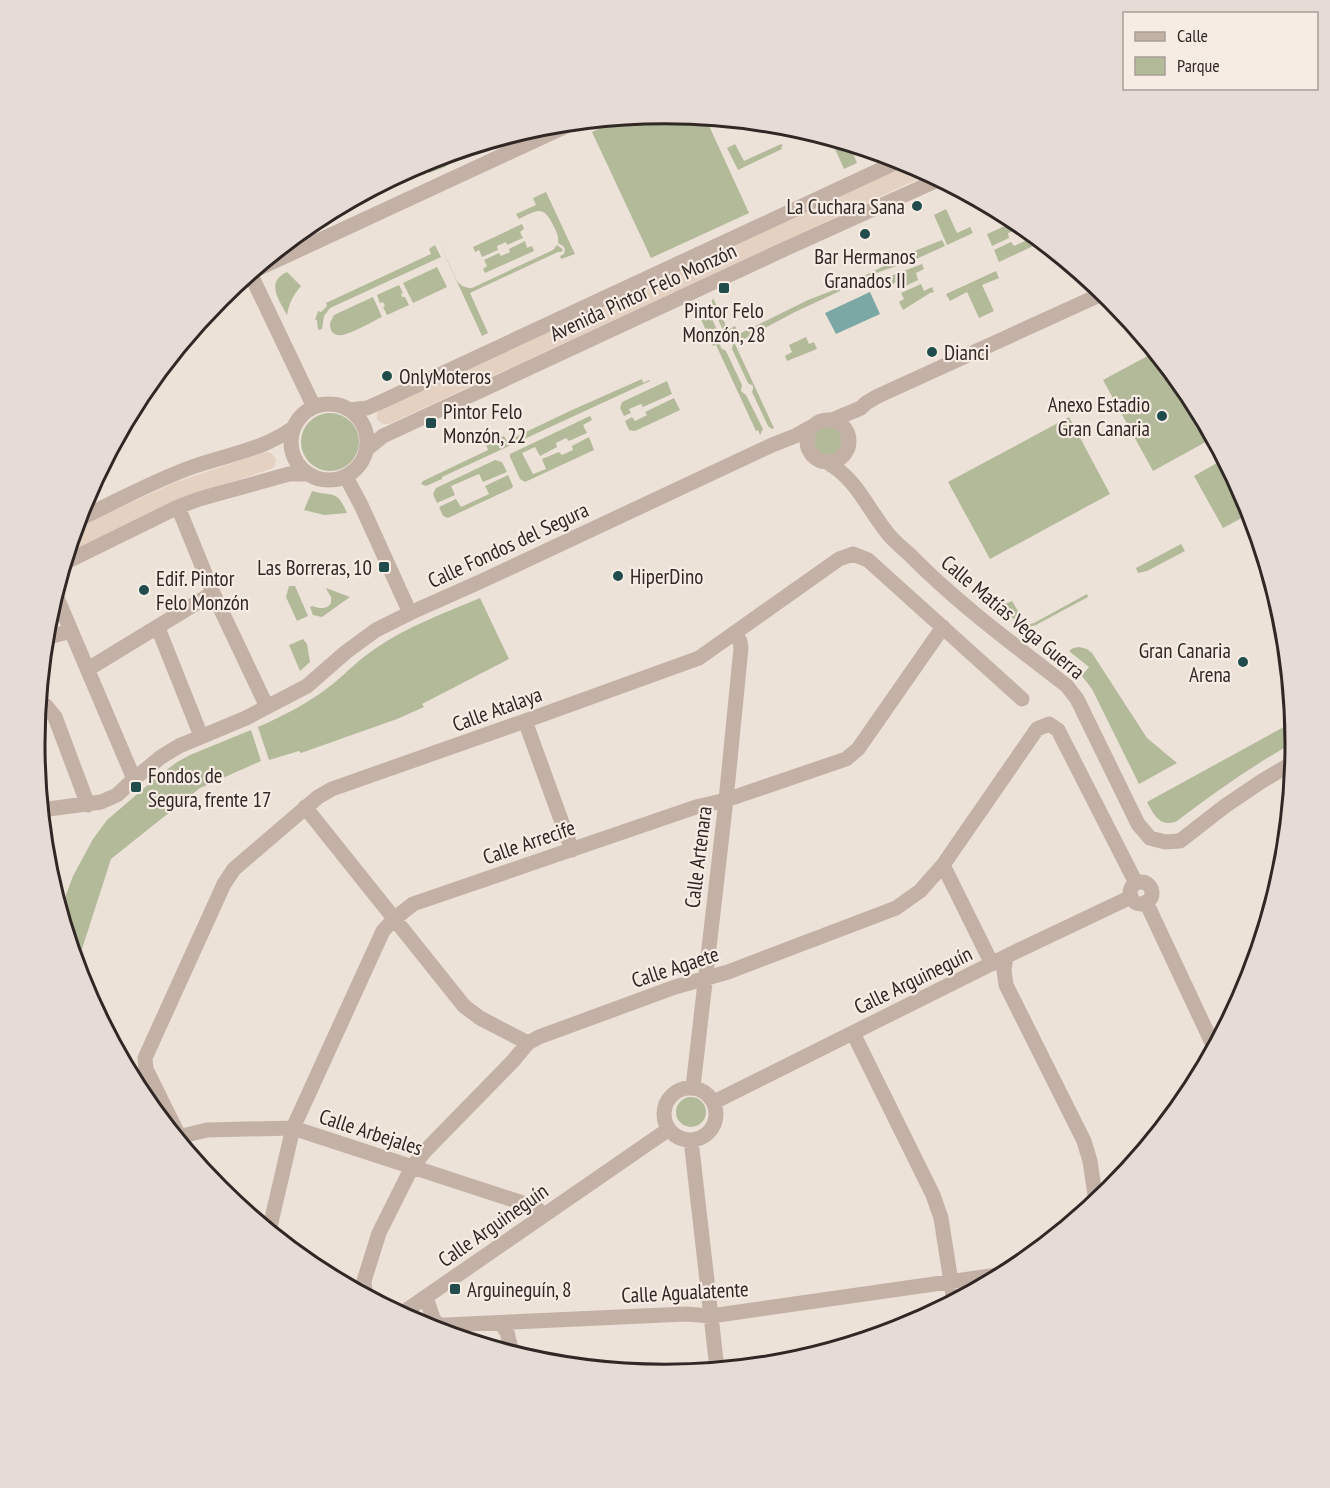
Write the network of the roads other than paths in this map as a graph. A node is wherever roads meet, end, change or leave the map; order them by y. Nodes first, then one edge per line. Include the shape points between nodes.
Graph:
1 (545, 136) edge
2 (888, 166) edge
3 (930, 184) edge
4 (280, 259) edge
5 (254, 279) edge
6 (1094, 297) edge
7 (314, 407) junction
8 (861, 408) junction
9 (350, 410) junction
10 (832, 420) junction
11 (811, 427) junction
12 (293, 428) junction
13 (780, 443) junction
14 (848, 443) junction
15 (367, 449) junction
16 (809, 452) junction
17 (828, 463) junction
18 (307, 474) junction
19 (346, 477) junction
20 (852, 481) junction
21 (178, 507) junction
22 (89, 514) edge
23 (74, 558) edge
24 (213, 593) junction
25 (61, 607) edge
26 (410, 613) junction
27 (943, 627) junction
28 (158, 628) junction
29 (71, 631) junction
30 (733, 634) junction
31 (55, 635) edge
32 (88, 669) junction
33 (1022, 699) dead end
34 (46, 706) dead end
35 (267, 707) junction
36 (525, 721) junction
37 (201, 736) junction
38 (1284, 768) edge
39 (134, 779) junction
40 (726, 800) junction
41 (88, 805) junction
42 (305, 807) junction
43 (48, 809) edge
44 (572, 850) junction
45 (943, 865) junction
46 (1133, 890) junction
47 (394, 920) junction
48 (999, 960) junction
49 (705, 978) junction
50 (853, 1033) junction
51 (1210, 1039) edge
52 (528, 1043) junction
53 (693, 1087) junction
54 (714, 1102) junction
55 (168, 1114) edge
56 (293, 1128) junction
57 (669, 1128) junction
58 (188, 1140) edge
59 (691, 1140) junction
60 (412, 1167) junction
61 (1094, 1190) edge
62 (544, 1215) junction
63 (271, 1222) edge
64 (981, 1278) edge
65 (951, 1282) junction
66 (364, 1286) edge
67 (953, 1293) edge
68 (426, 1297) junction
69 (409, 1308) edge
70 (711, 1316) junction
71 (433, 1319) edge
72 (501, 1323) junction
73 (450, 1325) edge
74 (510, 1344) edge
75 (716, 1362) edge

1 - 4 street
2 - 9 street, Avenida Pintor Felo Monzón via 383,401
3 - 15 street, Avenida Pintor Felo Monzón via 383,436
5 - 7 street
6 - 8 street via 878,396
7 - 9 street via 339,405
7 - 12 street
8 - 10 street
8 - 14 street
9 - 15 street via 364,427
10 - 11 street
10 - 14 street via 847,431
11 - 13 street, Calle Fondos del Segura
11 - 16 street via 806,439
12 - 18 street via 292,453
12 - 22 street via 258,448 195,466
13 - 16 street
13 - 26 street, Calle Fondos del Segura
14 - 17 street via 841,458
14 - 20 street, Calle Matías Vega Guerra
15 - 19 street via 356,470
16 - 17 street
17 - 20 street, Calle Matías Vega Guerra
18 - 19 street via 326,481
18 - 21 street via 267,479
19 - 26 street
20 - 38 street, Calle Matías Vega Guerra via 889,535 919,564 1067,686 1138,824 1150,838 1180,841
21 - 23 street
21 - 24 street
24 - 28 street
24 - 35 street
25 - 29 street
26 - 35 street, Calle Fondos del Segura via 376,630 307,686
27 - 30 street, Calle Atalaya via 868,560 853,554 839,559
27 - 33 street, Calle Atalaya
27 - 40 street, Calle Arrecife via 858,749 846,759
28 - 32 street
28 - 37 street
29 - 31 street
29 - 32 street
30 - 36 street, Calle Atalaya via 699,658
30 - 40 street, Calle Artenara via 741,648
32 - 39 street
34 - 41 street via 55,717
35 - 37 street, Calle Fondos del Segura
36 - 42 street, Calle Atalaya via 332,789
36 - 44 street
37 - 39 street, Calle Fondos del Segura via 161,757
39 - 41 street, Calle Fondos del Segura via 117,795
40 - 44 street, Calle Arrecife
40 - 49 street, Calle Artenara
41 - 43 street, Calle Fondos del Segura
42 - 47 street
42 - 55 street, Calle Atalaya via 234,869 224,884 146,1058 146,1069
44 - 47 street, Calle Arrecife via 413,904
45 - 46 street, Calle Agaete via 1037,729 1049,724 1058,730
45 - 48 street
45 - 49 street, Calle Agaete via 920,891 896,908
46 - 48 street, Calle Arguineguín
46 - 51 street via 1132,900 1146,902
47 - 52 street via 464,1006
47 - 56 street, Calle Arrecife via 383,931
48 - 50 street, Calle Arguineguín
48 - 61 street via 1006,985 1084,1141
49 - 52 street, Calle Agaete
49 - 53 street, Calle Artenara
50 - 54 street, Calle Arguineguín
50 - 65 street via 933,1195 941,1218
52 - 60 street, Calle Agaete
53 - 54 street
53 - 57 street via 669,1097 664,1113
54 - 59 street via 713,1127
56 - 58 street, Calle Arbejales via 207,1130
56 - 60 street, Calle Arbejales
56 - 63 street, Calle Arrecife
57 - 59 street via 682,1139
57 - 62 street, Calle Arguineguín
59 - 70 street
60 - 62 street, Calle Arbejales via 535,1207
60 - 66 street, Calle Agaete via 379,1233
62 - 68 street, Calle Arguineguín
64 - 65 street, Calle Agualatente
65 - 67 street
65 - 70 street, Calle Agualatente
68 - 69 street, Calle Arguineguín
68 - 71 street, Calle Agualatente
70 - 72 street, Calle Agualatente
70 - 75 street
72 - 73 street, Calle Agualatente
72 - 74 street

